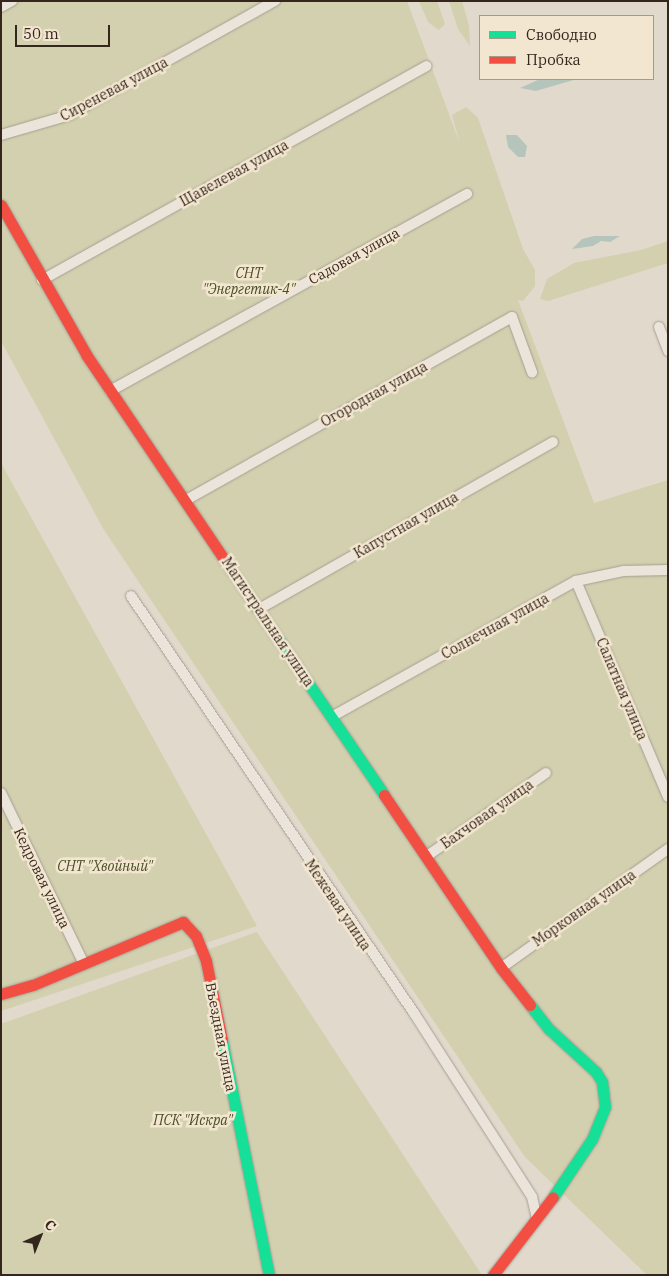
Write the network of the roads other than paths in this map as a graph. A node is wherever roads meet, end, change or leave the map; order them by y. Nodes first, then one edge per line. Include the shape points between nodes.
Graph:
1 (12, 1) edge
2 (275, 1) edge
3 (1, 7) edge
4 (427, 66) dead end
5 (1, 135) edge
6 (467, 194) dead end
7 (1, 205) edge
8 (42, 280) junction
9 (659, 327) dead end
10 (668, 351) edge
11 (532, 372) dead end
12 (110, 390) junction
13 (553, 442) dead end
14 (186, 500) junction
15 (668, 570) edge
16 (576, 581) junction
17 (130, 596) dead end
18 (259, 609) junction
19 (333, 716) junction
20 (546, 773) dead end
21 (1, 794) edge
22 (668, 797) edge
23 (668, 849) edge
24 (427, 856) junction
25 (83, 962) junction
26 (501, 968) junction
27 (1, 994) edge
28 (537, 1218) junction
29 (269, 1275) edge
30 (493, 1275) edge

1 - 3 street
2 - 5 street, Сиреневая улица via 70,115
4 - 8 street, Щавелевая улица
6 - 12 street, Садовая улица
7 - 8 street, Магистральная улица
8 - 12 street, Магистральная улица
9 - 10 street
11 - 14 street, Огородная улица via 512,317
12 - 14 street, Магистральная улица
13 - 18 street, Капустная улица
14 - 18 street, Магистральная улица
15 - 16 street, Солнечная улица via 623,571
16 - 19 street, Солнечная улица
16 - 22 street, Салатная улица
17 - 28 street, Межевая улица via 414,1013 532,1197
18 - 19 street, Магистральная улица
19 - 24 street, Магистральная улица
20 - 24 street, Бахчовая улица
21 - 25 street, Кедровая улица
23 - 26 street, Морковная улица
24 - 26 street, Магистральная улица
25 - 27 street via 33,985
25 - 29 street, Въездная улица via 183,922 196,936 206,961
26 - 28 street, Магистральная улица via 549,1029 596,1072 606,1092 603,1113 592,1139
28 - 30 street, Магистральная улица

